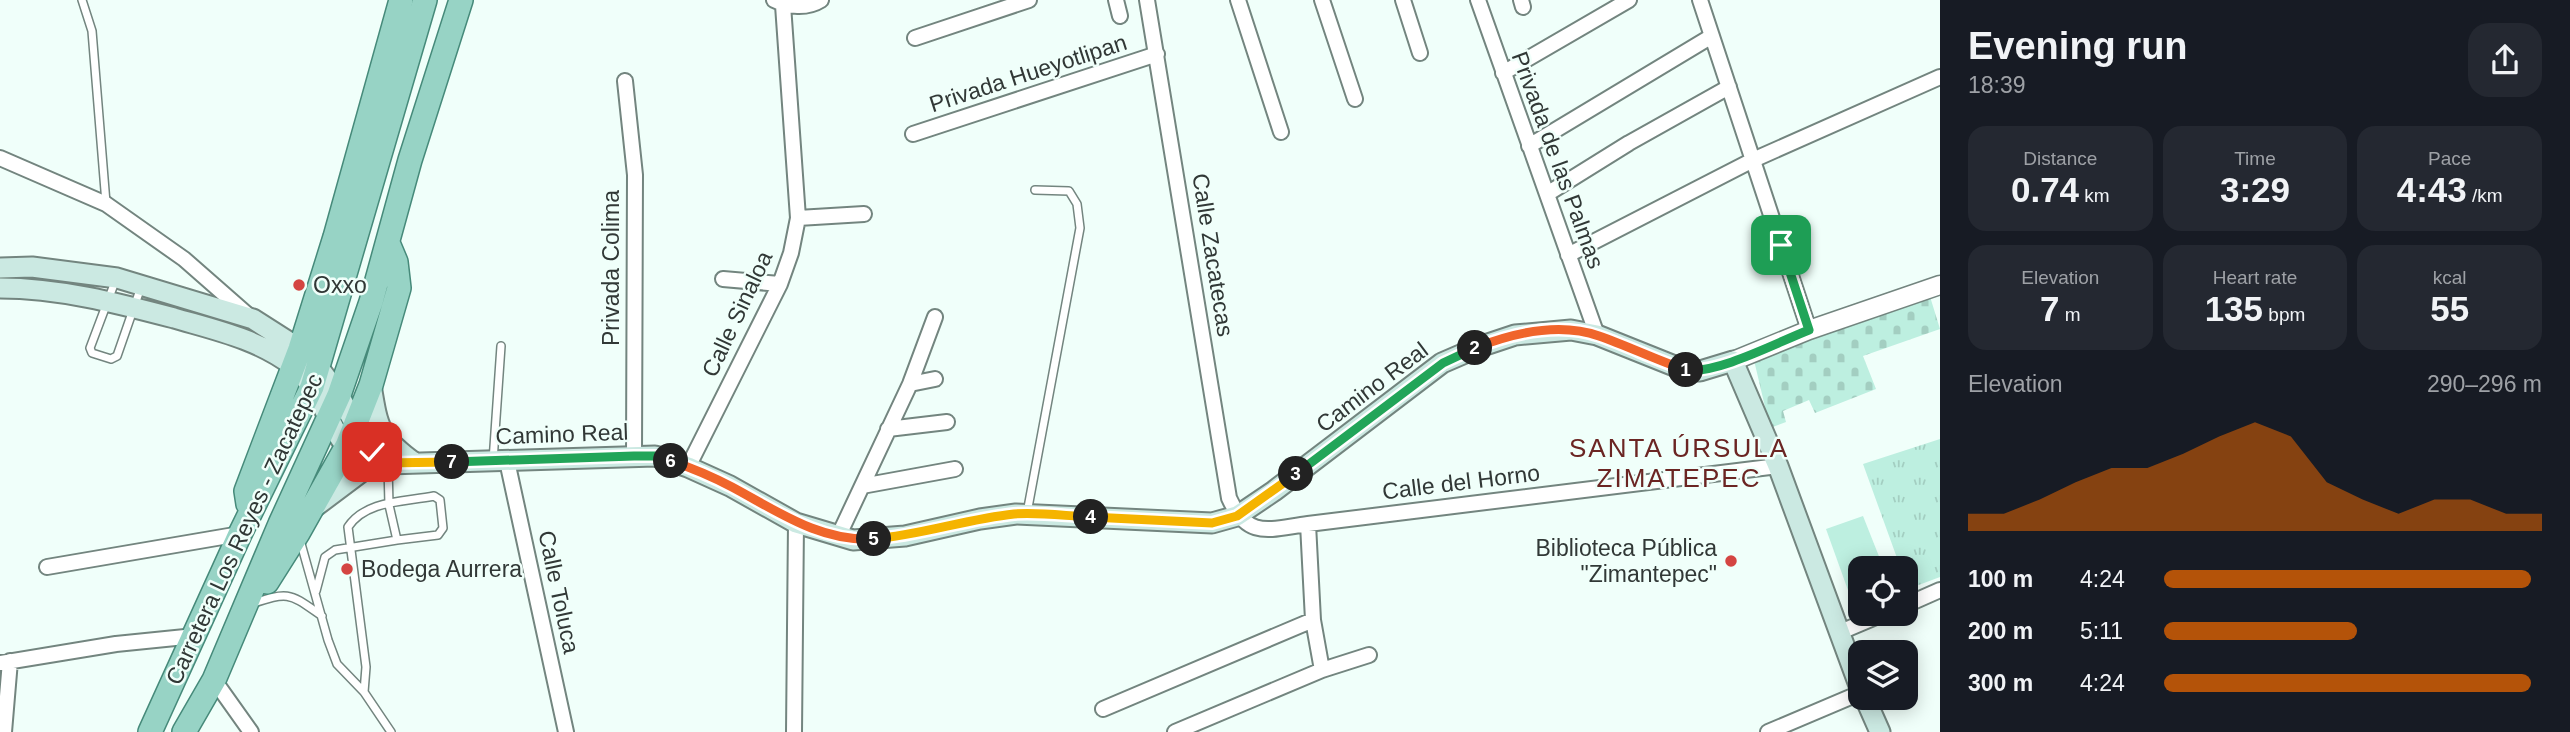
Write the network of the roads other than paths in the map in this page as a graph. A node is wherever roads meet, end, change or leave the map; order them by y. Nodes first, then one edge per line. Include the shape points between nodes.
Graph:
1 (82, 0) edge
2 (401, 0) edge
3 (425, 0) edge
4 (461, 0) edge
5 (821, 0) edge
6 (1030, 0) edge
7 (1116, 0) edge
8 (1147, 0) edge
9 (1238, 0) edge
10 (1322, 0) edge
11 (1403, 0) edge
12 (1478, 0) edge
13 (1629, 0) edge
14 (778, 2) edge
15 (1705, 3) edge
16 (1120, 16) dead end
17 (1712, 36) junction
18 (915, 38) dead end
19 (1420, 52) dead end
20 (1157, 54) junction
21 (1503, 73) junction
22 (1940, 77) edge
23 (625, 81) dead end
24 (1728, 87) junction
25 (1355, 99) dead end
26 (1281, 132) dead end
27 (913, 134) dead end
28 (1529, 146) junction
29 (0, 158) edge
30 (1753, 160) junction
31 (1035, 190) dead end
32 (1547, 194) junction
33 (106, 204) junction
34 (864, 214) dead end
35 (798, 218) junction
36 (388, 243) junction
37 (1568, 255) junction
38 (0, 268) edge
39 (117, 278) junction
40 (723, 279) dead end
41 (780, 284) junction
42 (1940, 285) edge
43 (141, 286) junction
44 (0, 288) edge
45 (110, 300) junction
46 (134, 307) junction
47 (935, 317) dead end
48 (253, 319) junction
49 (1809, 330) junction
50 (1597, 335) junction
51 (501, 346) dead end
52 (297, 358) junction
53 (1733, 361) junction
54 (316, 377) junction
55 (934, 379) dead end
56 (910, 383) junction
57 (371, 385) junction
58 (339, 395) junction
59 (329, 417) junction
60 (947, 422) dead end
61 (888, 429) junction
62 (351, 436) junction
63 (634, 456) junction
64 (500, 461) junction
65 (415, 463) junction
66 (380, 464) junction
67 (1778, 466) junction
68 (688, 467) junction
69 (955, 469) dead end
70 (862, 486) junction
71 (389, 505) junction
72 (311, 510) junction
73 (1027, 514) junction
74 (1237, 516) junction
75 (796, 523) junction
76 (245, 524) junction
77 (1308, 524) junction
78 (298, 533) junction
79 (838, 537) junction
80 (397, 540) junction
81 (349, 549) junction
82 (47, 567) dead end
83 (1940, 590) edge
84 (316, 592) junction
85 (1918, 600) edge
86 (249, 601) junction
87 (323, 617) junction
88 (1313, 620) junction
89 (1854, 626) edge
90 (1838, 633) junction
91 (195, 636) junction
92 (1369, 655) dead end
93 (1848, 659) edge
94 (5, 662) edge
95 (1322, 670) junction
96 (214, 680) junction
97 (364, 692) junction
98 (1848, 696) edge
99 (1103, 709) dead end
100 (1870, 710) edge
101 (4, 732) edge
102 (150, 732) edge
103 (184, 732) edge
104 (250, 732) edge
105 (391, 732) edge
106 (566, 732) edge
107 (794, 732) edge
108 (1175, 732) edge
109 (1768, 732) edge
110 (1880, 732) edge

1 - 33 lane via 92,31
2 - 52 main road
3 - 54 main road, Carretera Los Reyes - Zacatepec
4 - 36 main road, Carretera Los Reyes - Zacatepec
5 - 14 street via 808,6
6 - 18 street
7 - 16 street
8 - 20 street, Calle Zacatecas
9 - 26 street
10 - 25 street
11 - 19 street
12 - 21 street, Privada de las Palmas
13 - 21 street
14 - 35 street, Calle Sinaloa
15 - 17 street
17 - 24 street
17 - 28 street
20 - 27 street, Privada Hueyotlipan
20 - 74 street, Calle Zacatecas via 1229,498
21 - 28 street, Privada de las Palmas
22 - 30 street
23 - 63 street, Privada Colima via 635,175
24 - 30 street
24 - 32 street
28 - 32 street, Privada de las Palmas
29 - 33 street
30 - 37 street
30 - 49 street
31 - 73 lane via 1069,191 1077,204 1080,228
32 - 37 street, Privada de las Palmas
33 - 48 street via 184,259
34 - 35 street
35 - 41 street, Calle Sinaloa
36 - 57 main road via 399,288
36 - 58 main road, Carretera Los Reyes - Zacatepec
37 - 50 street, Privada de las Palmas
38 - 39 main road via 32,267
39 - 43 main road
39 - 45 lane
40 - 41 street
41 - 68 street, Calle Sinaloa
42 - 49 street
43 - 46 lane
43 - 48 main road
44 - 45 main road
45 - 46 main road
45 - 46 lane via 90,348 92,354 117,356
46 - 52 main road
47 - 56 street
48 - 52 main road
49 - 53 street
50 - 53 main road, Camino Real via 1688,371
50 - 74 main road, Camino Real via 1571,330 1515,335 1443,363
51 - 64 lane
52 - 54 main road
52 - 76 main road via 246,491
53 - 67 main road
54 - 58 main road
54 - 59 main road
54 - 76 main road, Carretera Los Reyes - Zacatepec
55 - 56 street
56 - 61 street
57 - 62 main road
57 - 65 main road via 384,436
58 - 59 main road, Carretera Los Reyes - Zacatepec
58 - 62 main road
59 - 62 main road
59 - 86 main road, Carretera Los Reyes - Zacatepec
60 - 61 street
61 - 70 street
62 - 66 main road via 359,459
62 - 72 main road
63 - 64 main road, Camino Real
63 - 68 main road, Camino Real via 655,456
64 - 65 main road, Camino Real
64 - 106 street, Calle Toluca
65 - 66 main road, Camino Real
66 - 71 lane
66 - 72 main road
67 - 77 street, Calle del Horno
67 - 90 main road
68 - 75 main road, Camino Real
69 - 70 street
70 - 79 street
71 - 80 lane
71 - 80 lane via 434,496 440,500 441,532
71 - 81 lane via 371,507 355,516 348,527
72 - 78 main road
73 - 74 main road, Camino Real via 1212,523
73 - 79 main road, Camino Real via 905,536
74 - 77 street, Calle del Horno via 1248,526 1265,529
75 - 79 main road, Camino Real
75 - 107 street
76 - 82 street
76 - 91 main road, Carretera Los Reyes - Zacatepec
77 - 88 street
78 - 84 lane
78 - 86 main road via 273,575
80 - 81 lane
81 - 84 lane via 325,557
81 - 97 lane via 366,667
83 - 85 street
84 - 87 lane
86 - 87 lane via 293,596
86 - 96 main road, Carretera Los Reyes - Zacatepec
87 - 97 lane via 337,664
88 - 95 street
88 - 99 street
89 - 90 street
90 - 93 main road
91 - 94 street via 116,643
91 - 102 main road, Carretera Los Reyes - Zacatepec
92 - 95 street
94 - 101 street
95 - 108 street
96 - 103 main road, Carretera Los Reyes - Zacatepec
96 - 104 street
97 - 105 lane
98 - 109 street
100 - 110 main road

